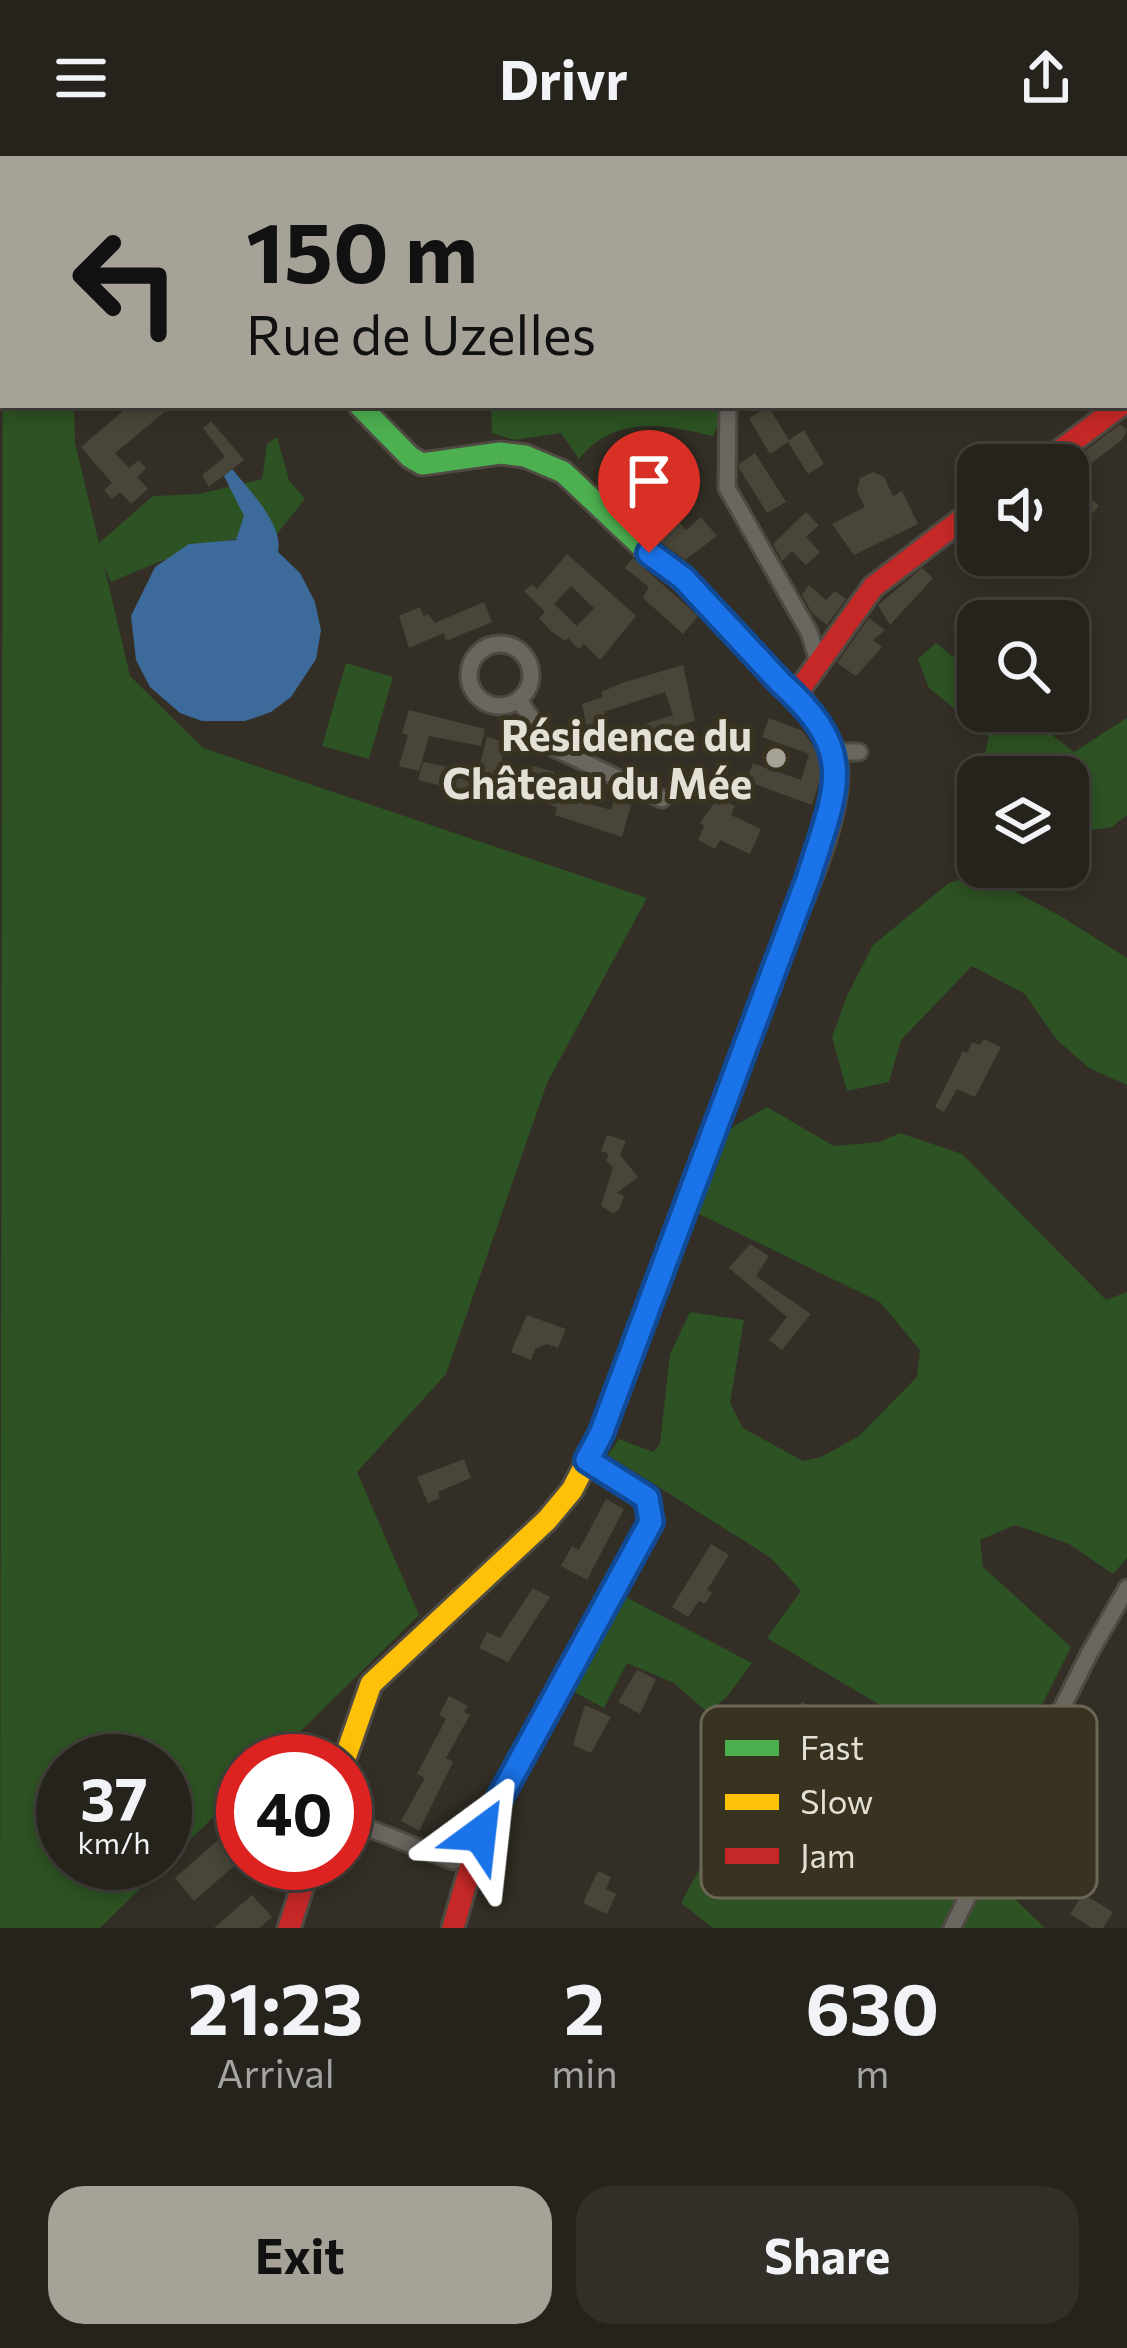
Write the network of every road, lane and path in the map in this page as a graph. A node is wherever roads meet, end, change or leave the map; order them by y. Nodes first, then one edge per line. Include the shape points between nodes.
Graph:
1 (362, 408) edge
2 (728, 408) edge
3 (1116, 408) edge
4 (1069, 444) edge
5 (957, 523) edge
6 (818, 661) junction
7 (797, 693) junction
8 (519, 700) junction
9 (834, 752) junction
10 (859, 752) dead end
11 (662, 799) dead end
12 (587, 1460) junction
13 (1127, 1588) edge
14 (1062, 1706) edge
15 (353, 1734) edge
16 (372, 1830) edge
17 (473, 1853) junction
18 (302, 1890) edge
19 (967, 1898) edge
20 (290, 1928) edge
21 (452, 1928) edge
22 (952, 1928) edge

1 - 7 street via 422,464 500,453 563,472
2 - 6 street via 727,488
3 - 4 street
5 - 6 street via 872,587
6 - 7 street
7 - 9 street
8 - 8 street via 532,678 524,653 499,643 482,649 469,672 472,690 493,706
8 - 11 street via 550,746
9 - 10 street
9 - 12 street via 833,800 808,879
12 - 15 street via 548,1520 371,1684
12 - 17 street via 647,1498 651,1522
13 - 14 street
16 - 17 street via 453,1861
17 - 21 street
18 - 20 street
19 - 22 street

